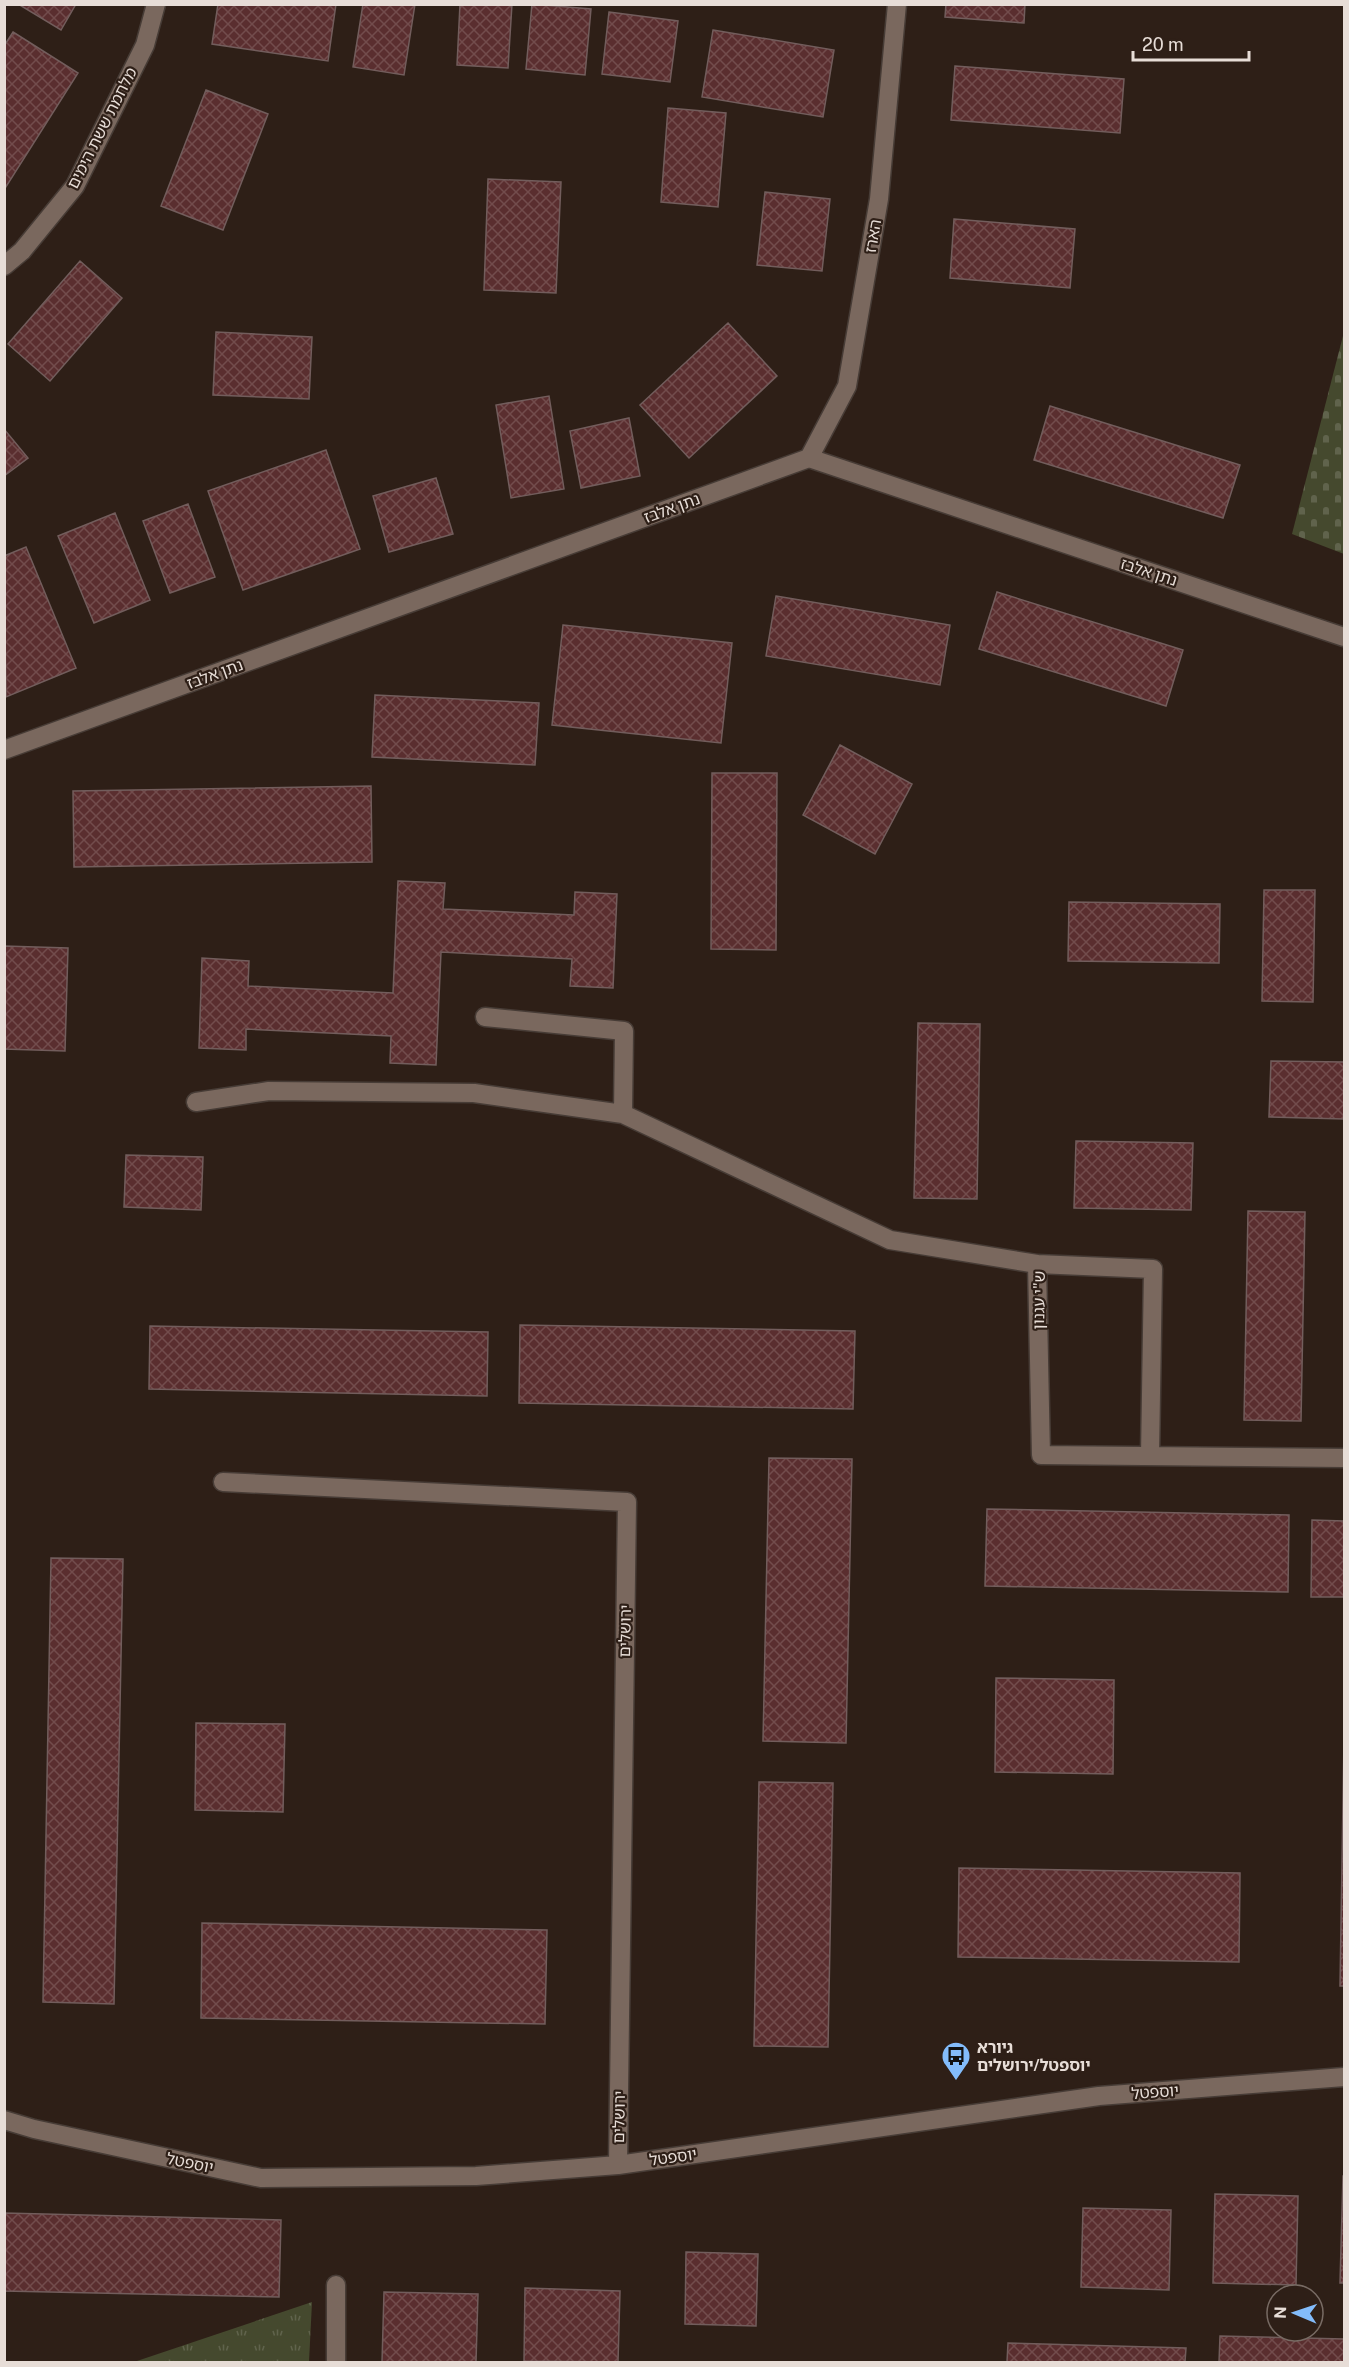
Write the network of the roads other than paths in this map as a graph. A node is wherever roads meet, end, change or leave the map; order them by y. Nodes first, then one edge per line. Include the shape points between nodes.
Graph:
1 (156, 4) edge
2 (897, 4) edge
3 (4, 266) edge
4 (809, 458) junction
5 (1344, 637) edge
6 (4, 750) edge
7 (485, 1017) dead end
8 (196, 1102) dead end
9 (623, 1114) junction
10 (1037, 1264) junction
11 (1150, 1456) junction
12 (1344, 1458) edge
13 (223, 1482) dead end
14 (1344, 2077) edge
15 (4, 2120) edge
16 (618, 2165) junction
17 (336, 2285) dead end
18 (336, 2362) edge

1 - 3 street, מלחמת ששת הימים via 145,45 75,186 22,251
2 - 4 street, הארז via 879,199 847,386
4 - 5 street, נתן אלבז
4 - 6 street, נתן אלבז
7 - 9 street via 624,1031
8 - 9 street via 269,1091 474,1093
9 - 10 street via 890,1240
10 - 11 street, ש"י עגנון via 1041,1455
10 - 11 street, ש"י עגנון via 1153,1269
11 - 12 street, ש"י עגנון
13 - 16 street, ירושלים via 627,1502
14 - 16 street, יוספטל via 1099,2096
15 - 16 street, יוספטל via 261,2178 476,2176
17 - 18 street

